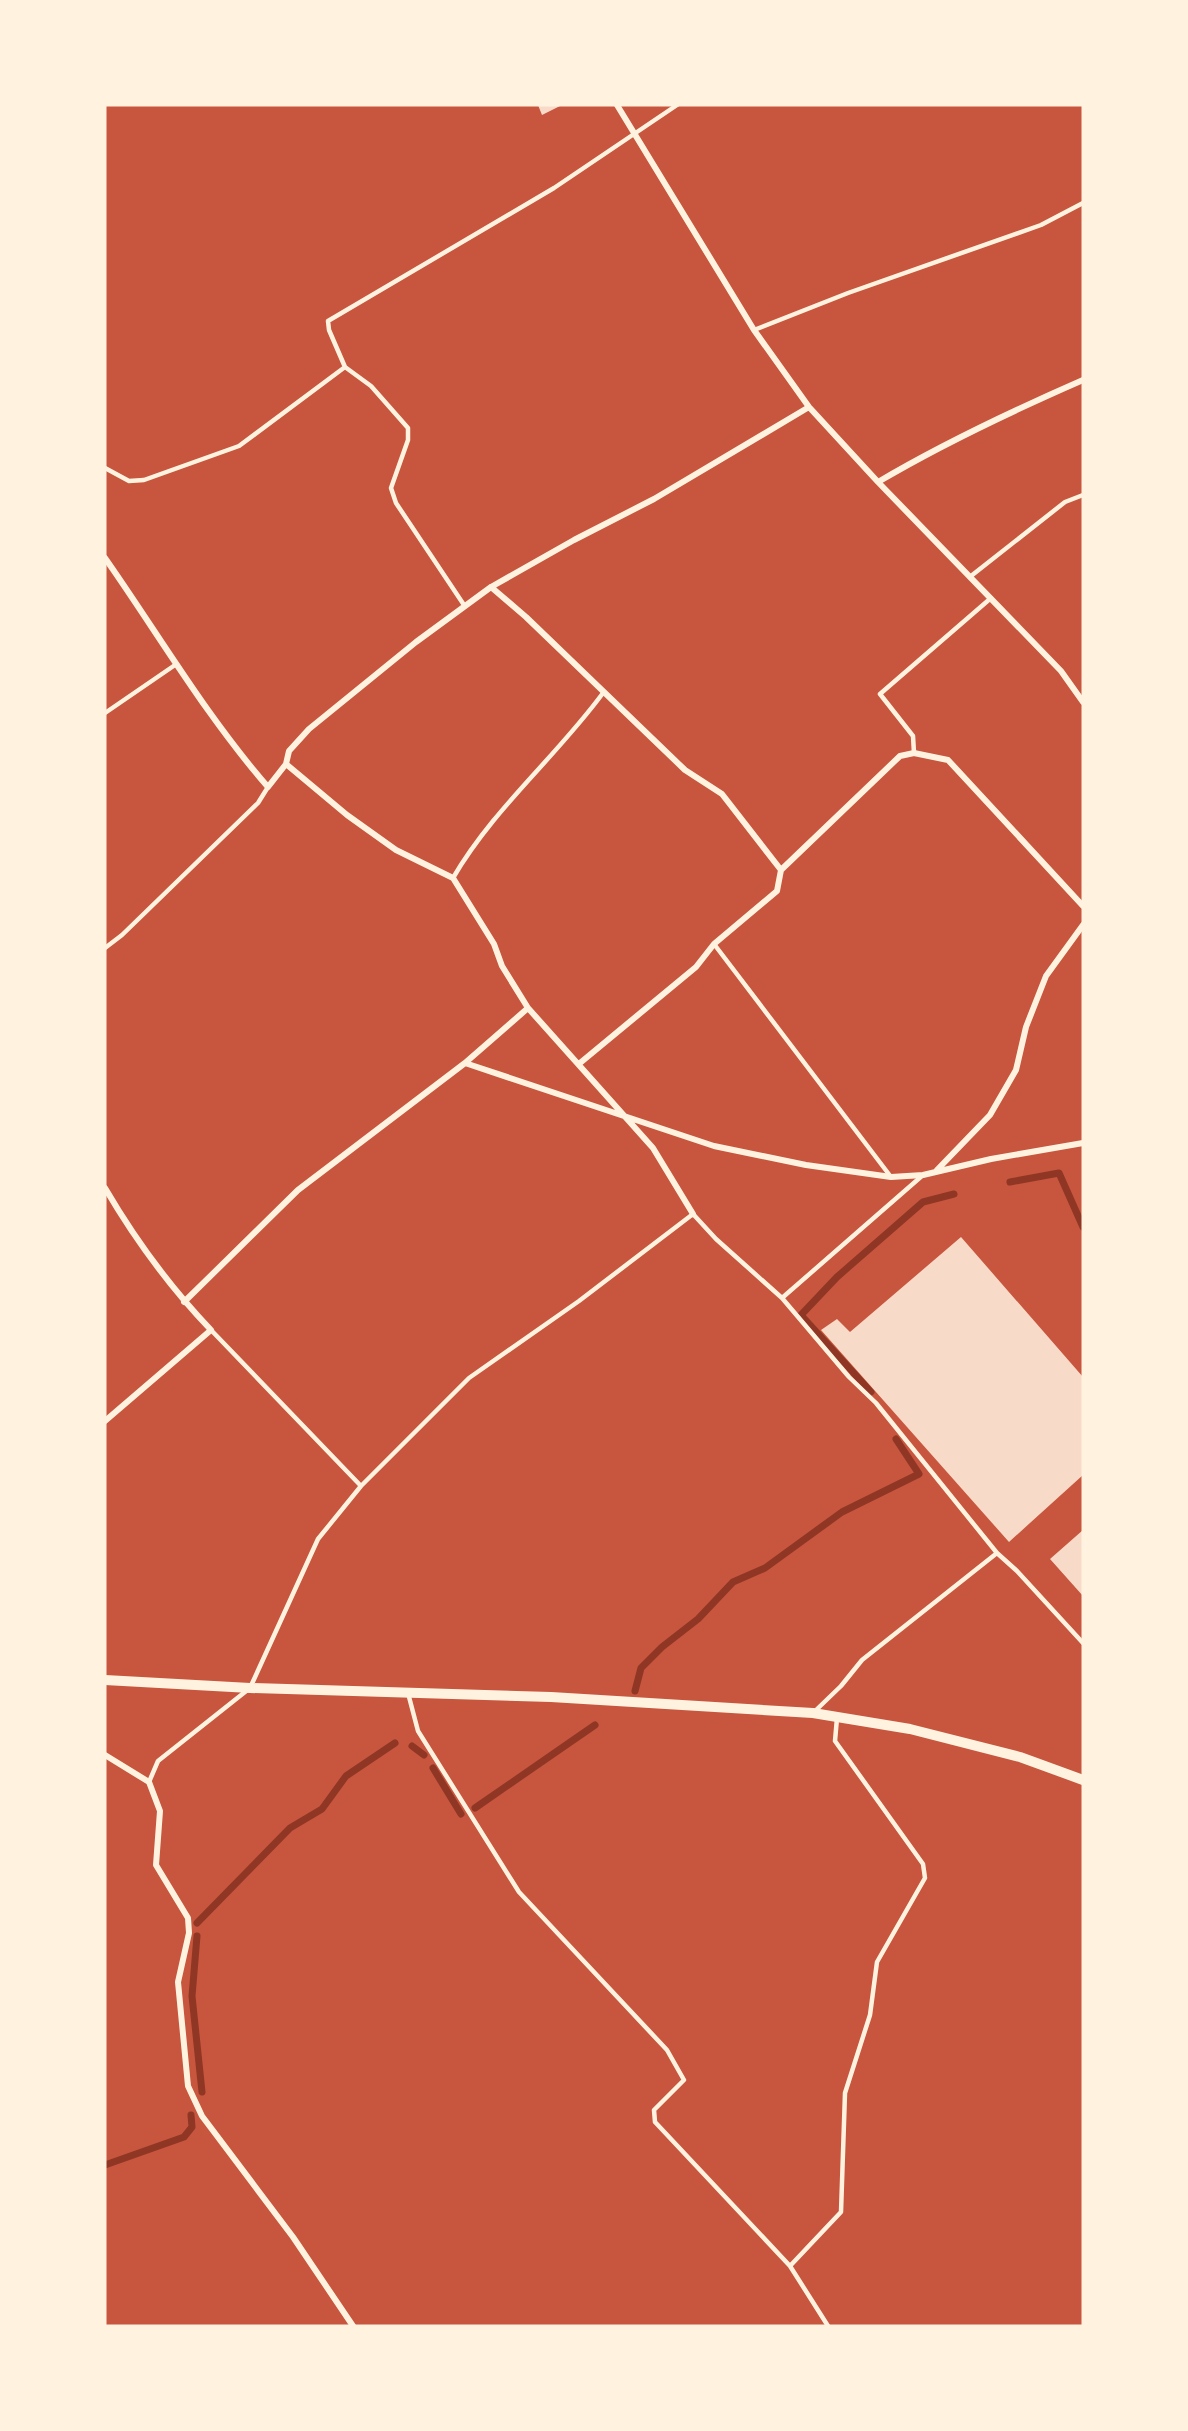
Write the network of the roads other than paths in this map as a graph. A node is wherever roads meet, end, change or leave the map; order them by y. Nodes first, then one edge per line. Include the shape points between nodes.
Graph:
1 (617, 105) edge
2 (677, 105) edge
3 (634, 132) junction
4 (1083, 203) edge
5 (754, 330) junction
6 (345, 367) junction
7 (1083, 380) edge
8 (809, 407) junction
9 (105, 468) edge
10 (878, 482) junction
11 (1083, 495) edge
12 (105, 558) edge
13 (971, 576) junction
14 (491, 587) junction
15 (991, 598) junction
16 (464, 605) junction
17 (175, 665) junction
18 (603, 693) junction
19 (1083, 702) edge
20 (105, 713) edge
21 (914, 753) junction
22 (286, 764) junction
23 (268, 787) junction
24 (781, 870) junction
25 (453, 878) junction
26 (1083, 906) edge
27 (1083, 925) edge
28 (714, 944) junction
29 (105, 948) edge
30 (528, 1008) junction
31 (465, 1063) junction
32 (580, 1063) junction
33 (621, 1114) junction
34 (1083, 1143) edge
35 (936, 1171) junction
36 (923, 1175) junction
37 (891, 1177) junction
38 (105, 1188) edge
39 (693, 1214) junction
40 (782, 1298) junction
41 (184, 1302) junction
42 (211, 1330) junction
43 (105, 1421) edge
44 (361, 1486) junction
45 (997, 1553) junction
46 (1083, 1643) edge
47 (105, 1680) edge
48 (250, 1689) junction
49 (408, 1692) junction
50 (813, 1713) junction
51 (838, 1715) junction
52 (105, 1755) edge
53 (1083, 1780) edge
54 (149, 1782) junction
55 (790, 2266) junction
56 (353, 2326) edge
57 (828, 2326) edge

1 - 3 street
2 - 3 lane
3 - 5 street
3 - 6 lane via 554,188 328,321
4 - 5 lane via 1041,225
5 - 8 street
6 - 9 lane via 239,446 144,480 129,481
6 - 16 lane via 371,386 408,428 408,440 391,488 396,503
7 - 10 street via 1015,409
8 - 10 street
8 - 14 street via 654,499
10 - 13 street
11 - 13 lane via 1065,502
12 - 17 street via 165,644
13 - 15 street
14 - 16 street
14 - 18 street
15 - 19 street via 1060,671
15 - 21 lane via 880,694 913,736
16 - 22 street via 309,729 290,751
17 - 20 lane
17 - 23 street
18 - 24 street via 685,770 722,794
18 - 25 lane via 474,845
21 - 24 street via 900,756
21 - 26 street via 948,760
22 - 23 street
22 - 25 street via 396,850
23 - 29 lane via 258,803
24 - 28 street via 777,891
25 - 30 street
27 - 35 street via 1046,976 1026,1027 1016,1070 990,1115
28 - 32 street via 696,967
28 - 37 lane
30 - 31 street
30 - 32 street
31 - 33 street
31 - 41 street via 298,1190
32 - 33 street
33 - 37 street via 714,1146
33 - 39 street via 653,1148
34 - 35 street
35 - 36 street
36 - 37 street
36 - 40 lane
38 - 41 street via 135,1239
39 - 40 lane
39 - 44 lane via 469,1378
40 - 45 lane via 876,1403
41 - 42 street
42 - 43 street
42 - 44 lane
44 - 48 lane via 318,1539
45 - 46 lane
45 - 50 lane via 862,1660
47 - 48 street
48 - 49 street
48 - 54 lane via 158,1761
49 - 50 street
49 - 55 lane via 418,1731 519,1892 668,2050 684,2080 654,2110 655,2122
50 - 51 street
51 - 53 street via 1020,1757
51 - 55 lane via 835,1741 923,1864 925,1878 877,1962 870,2015 845,2093 841,2212
52 - 54 street
54 - 56 street via 160,1811 156,1865 188,1918 189,1933 178,1982 188,2086 202,2116 287,2228
55 - 57 lane

